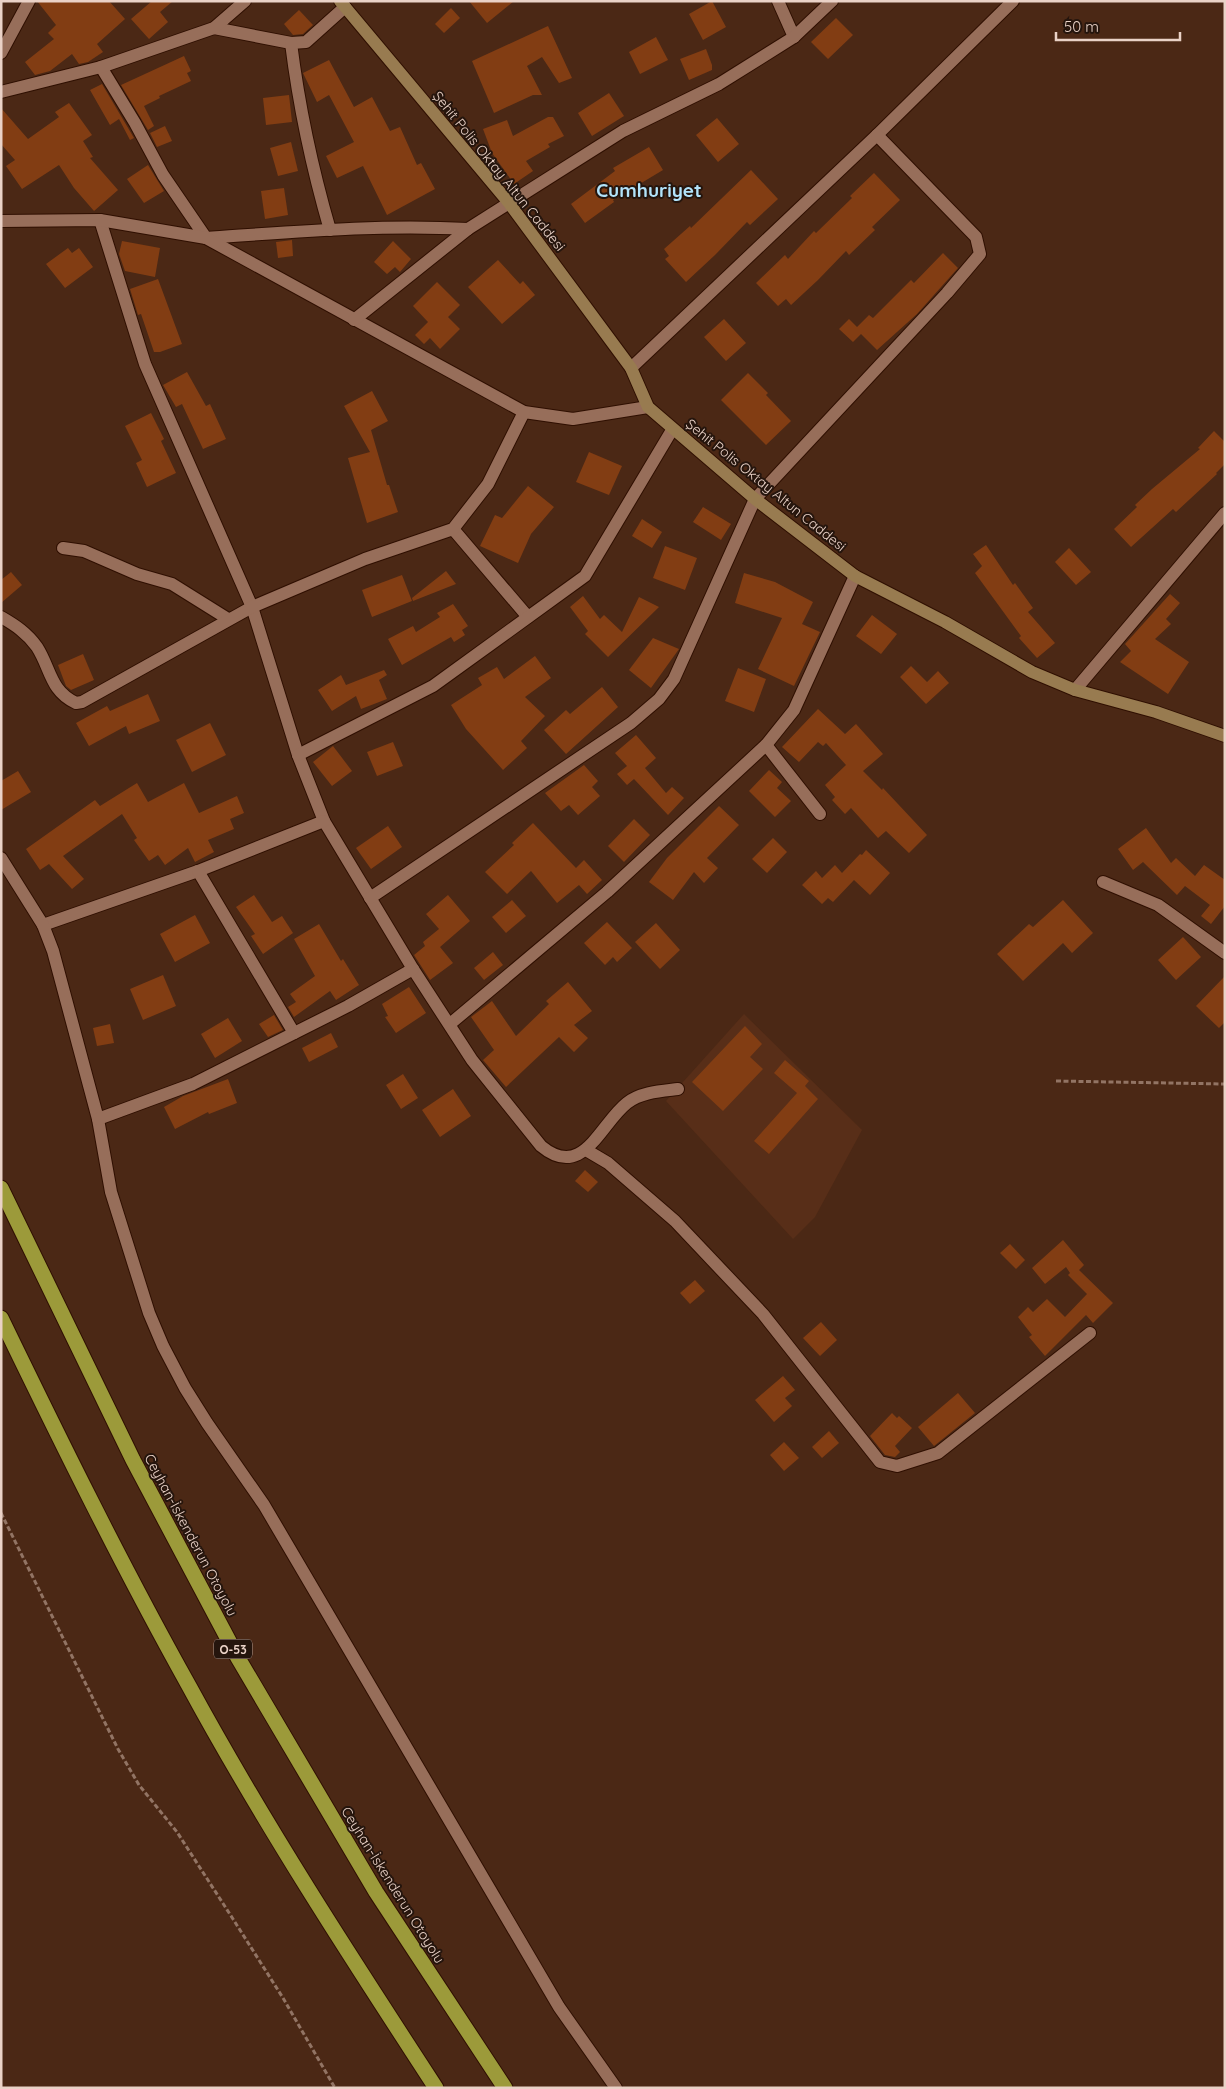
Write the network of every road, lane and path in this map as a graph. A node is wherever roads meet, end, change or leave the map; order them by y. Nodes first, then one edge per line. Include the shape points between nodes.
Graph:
1 (29, 1) edge
2 (246, 1) edge
3 (778, 1) edge
4 (832, 1) edge
5 (1013, 1) edge
6 (343, 4) edge
7 (214, 28) junction
8 (794, 37) junction
9 (291, 43) junction
10 (1, 53) edge
11 (101, 67) junction
12 (1, 92) edge
13 (877, 135) junction
14 (509, 203) junction
15 (100, 220) junction
16 (1, 221) edge
17 (468, 229) junction
18 (330, 230) junction
19 (206, 238) junction
20 (354, 320) junction
21 (630, 368) junction
22 (648, 407) junction
23 (524, 412) junction
24 (672, 430) junction
25 (754, 500) junction
26 (1225, 513) edge
27 (453, 529) junction
28 (63, 548) dead end
29 (855, 576) junction
30 (252, 607) junction
31 (1, 617) edge
32 (528, 617) junction
33 (228, 619) junction
34 (1075, 690) junction
35 (1225, 736) edge
36 (766, 745) junction
37 (298, 755) junction
38 (820, 814) dead end
39 (324, 821) junction
40 (1, 858) edge
41 (198, 871) junction
42 (1103, 882) dead end
43 (370, 898) junction
44 (43, 925) junction
45 (1225, 953) edge
46 (413, 969) junction
47 (450, 1024) junction
48 (294, 1033) junction
49 (1056, 1082) dead end
50 (1225, 1084) edge
51 (678, 1089) dead end
52 (98, 1119) junction
53 (586, 1150) junction
54 (1, 1188) edge
55 (1, 1318) edge
56 (1090, 1333) dead end
57 (1, 1513) edge
58 (335, 2088) edge
59 (436, 2088) edge
60 (505, 2088) edge
61 (616, 2088) edge

1 - 10 street
2 - 7 street
3 - 8 street
4 - 8 street
5 - 13 street
6 - 9 street via 306,42
6 - 14 street, Şehit Polis Oktay Altun Caddesi
7 - 9 street
7 - 11 street
8 - 14 street via 719,84 623,132
9 - 18 street via 297,95 314,176
11 - 12 street
11 - 19 street via 163,175
13 - 21 street
13 - 25 street via 976,237 980,254
14 - 17 street
14 - 21 street, Şehit Polis Oktay Altun Caddesi
15 - 16 street
15 - 19 street
15 - 30 street via 145,364
17 - 18 street
17 - 20 street
18 - 19 street
19 - 20 street
20 - 23 street
21 - 22 street, Şehit Polis Oktay Altun Caddesi
22 - 23 street via 572,419
22 - 24 street, Şehit Polis Oktay Altun Caddesi
23 - 27 street via 488,484
24 - 25 street, Şehit Polis Oktay Altun Caddesi
24 - 32 street via 585,576
25 - 29 street, Şehit Polis Oktay Altun Caddesi
25 - 43 street via 674,679 659,699 631,723
26 - 34 street
27 - 30 street via 365,559
27 - 32 street
28 - 33 street via 84,551 136,574 172,584
29 - 34 street, Şehit Polis Oktay Altun Caddesi via 1032,672
29 - 36 street via 794,710
30 - 33 street
30 - 37 street
31 - 33 street via 21,629 36,647 55,687 76,703
32 - 37 street via 433,686
34 - 35 street, Şehit Polis Oktay Altun Caddesi via 1156,712
36 - 38 street
36 - 47 street via 607,892
37 - 39 street
39 - 41 street
39 - 43 street
40 - 44 street
41 - 44 street
41 - 48 street
42 - 45 street via 1158,905
43 - 46 street
44 - 52 street via 53,951
46 - 47 street
46 - 48 street
47 - 53 street via 472,1060 541,1146 560,1157
48 - 52 street via 193,1084
49 - 50 path
51 - 53 street via 649,1093 626,1103
52 - 61 street via 111,1192 146,1303 181,1380 264,1505 559,2007
53 - 56 street via 608,1163 675,1221 763,1314 880,1462 897,1466 938,1452
54 - 60 highway, Ceyhan-İskenderun Otoyolu / O-53 via 132,1460 238,1658 376,1892
55 - 59 highway via 83,1487 189,1687 327,1922
57 - 58 path via 118,1749 139,1785 177,1832 284,1998

